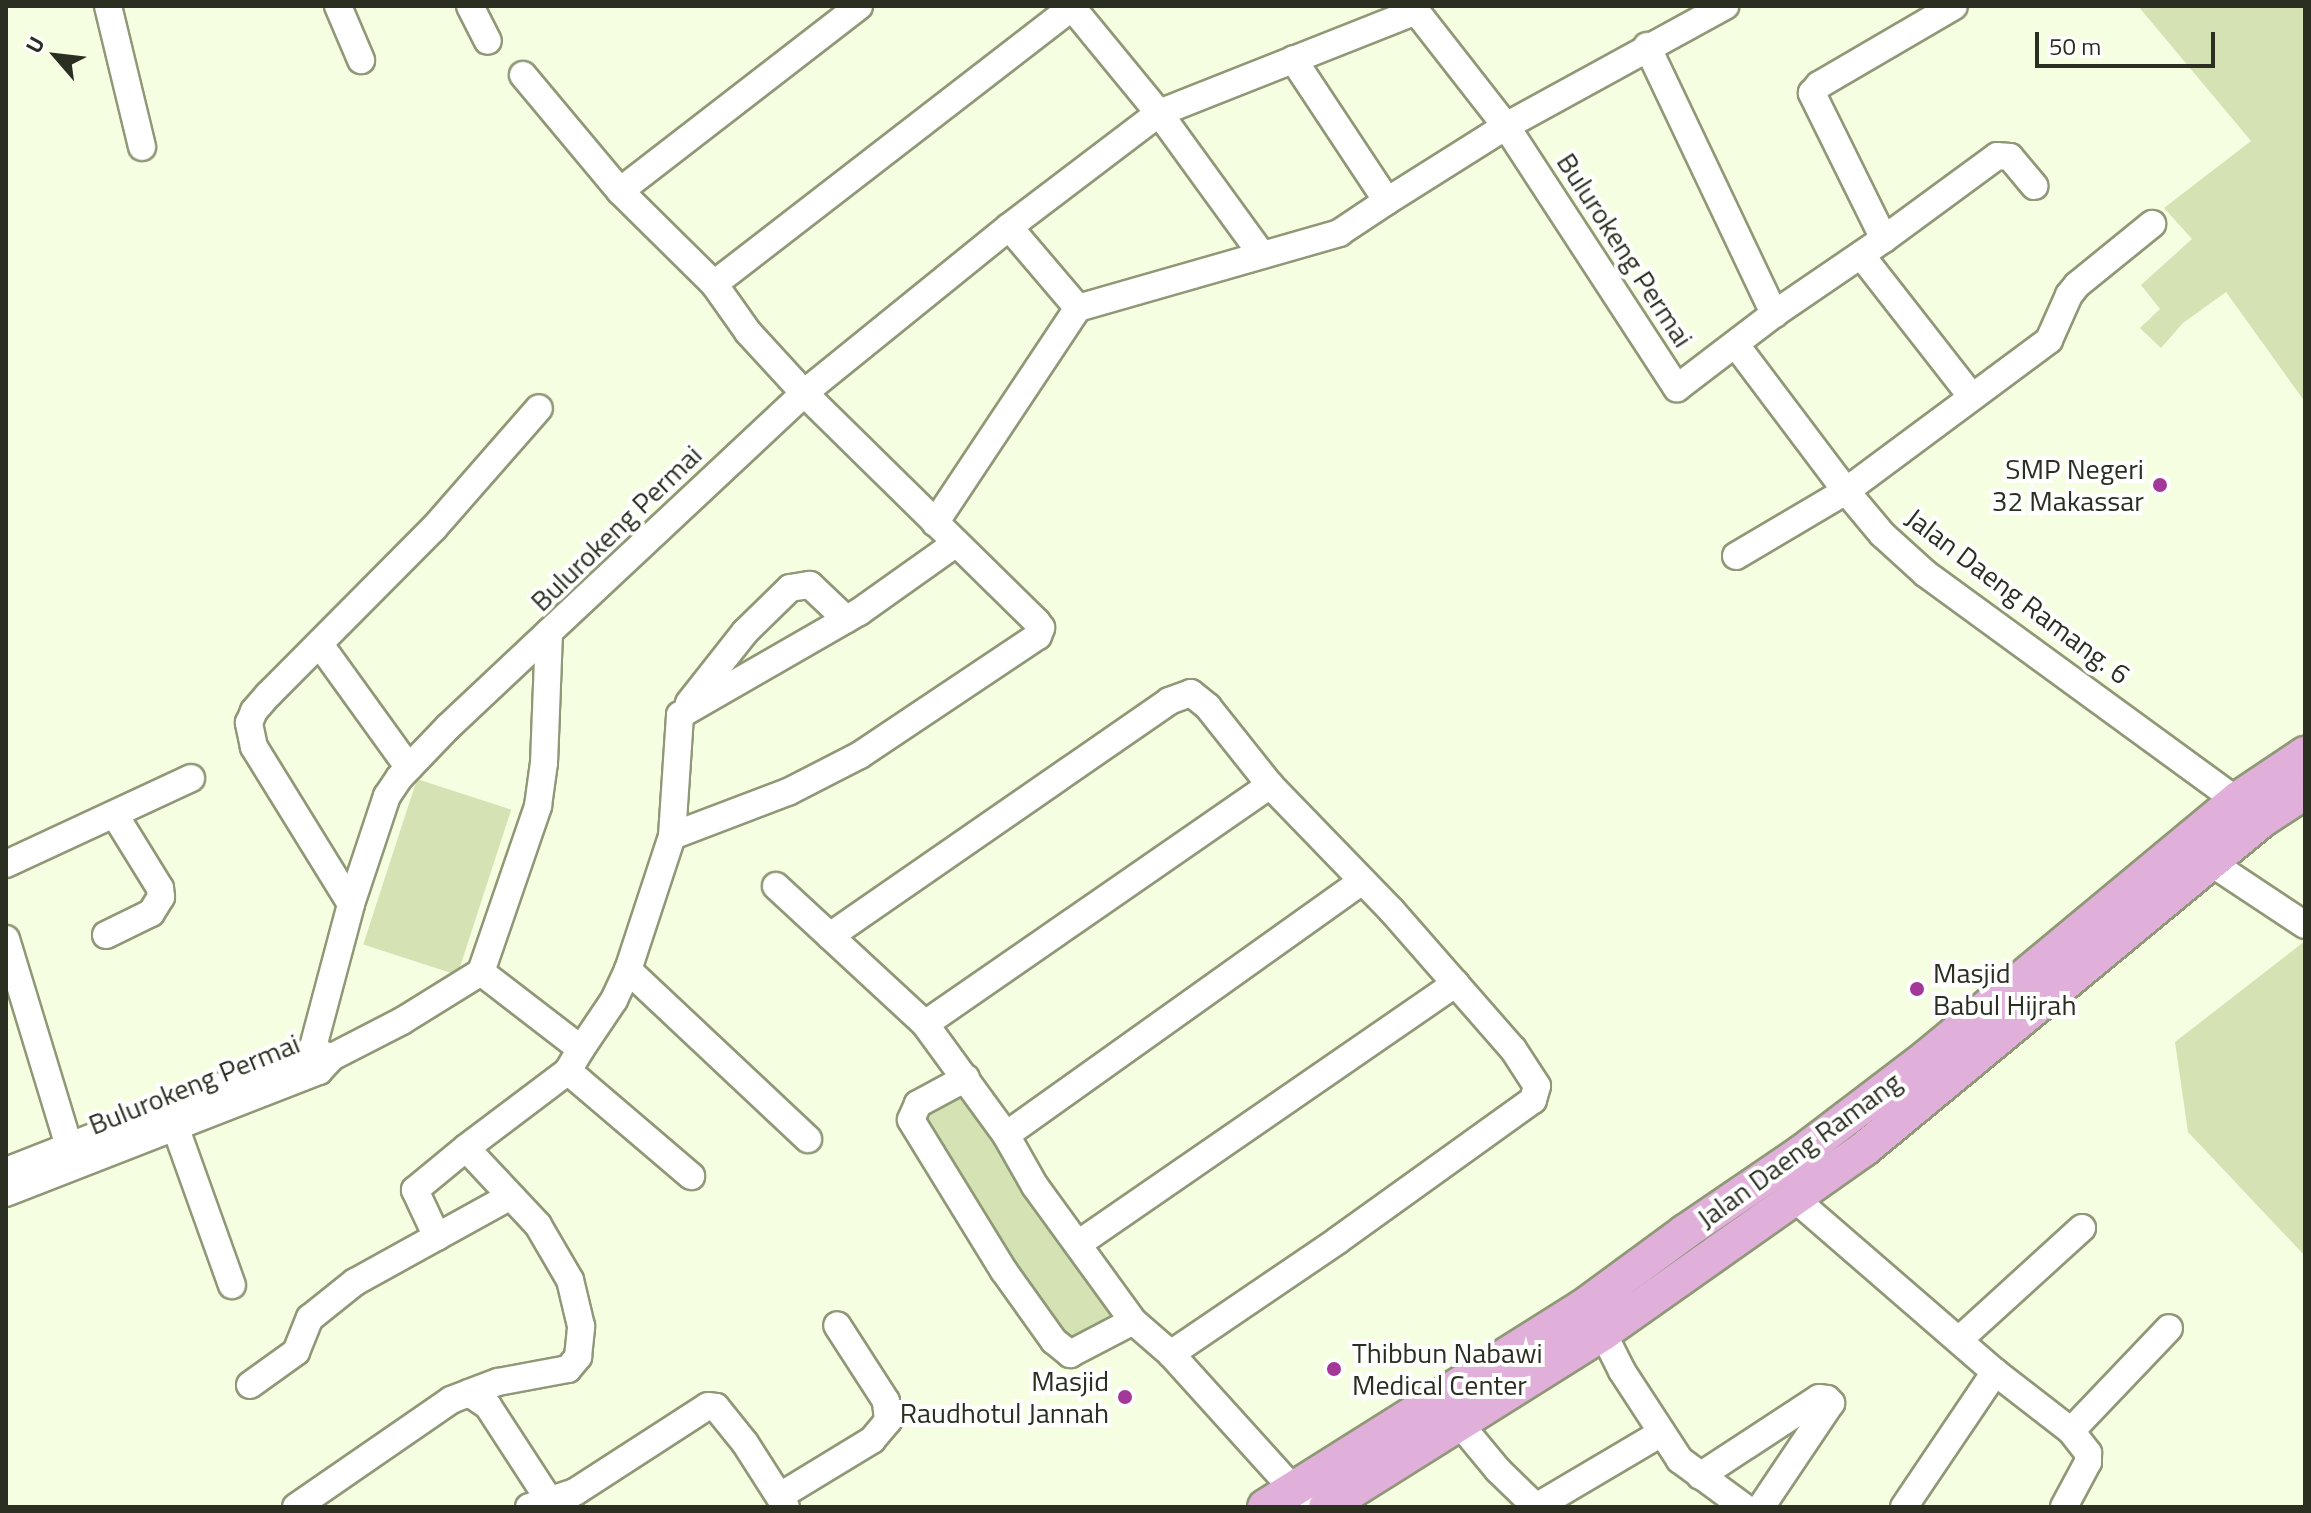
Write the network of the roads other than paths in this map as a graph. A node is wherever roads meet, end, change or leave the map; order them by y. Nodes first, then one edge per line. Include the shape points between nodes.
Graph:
1 (108, 6) edge
2 (338, 6) edge
3 (470, 6) edge
4 (859, 6) edge
5 (1725, 6) edge
6 (1954, 6) edge
7 (1072, 7) edge
8 (1420, 8) edge
9 (488, 41) dead end
10 (1647, 46) junction
11 (1293, 59) junction
12 (361, 60) dead end
13 (523, 75) dead end
14 (1159, 113) junction
15 (1506, 126) junction
16 (142, 147) dead end
17 (2034, 186) dead end
18 (620, 191) junction
19 (1387, 201) junction
20 (2152, 224) dead end
21 (1009, 227) junction
22 (1884, 239) junction
23 (1262, 255) junction
24 (1861, 255) junction
25 (714, 284) junction
26 (1078, 308) junction
27 (1774, 314) junction
28 (1736, 345) junction
29 (804, 393) junction
30 (1971, 396) junction
31 (539, 408) dead end
32 (1846, 491) junction
33 (935, 523) junction
34 (956, 543) junction
35 (1736, 556) dead end
36 (846, 619) junction
37 (549, 632) junction
38 (321, 646) junction
39 (680, 715) junction
40 (2305, 754) edge
41 (409, 768) junction
42 (191, 778) dead end
43 (1270, 785) junction
44 (2305, 792) edge
45 (2250, 810) junction
46 (115, 815) junction
47 (672, 836) junction
48 (2198, 854) junction
49 (6, 864) edge
50 (1362, 881) junction
51 (776, 886) dead end
52 (351, 904) junction
53 (2305, 925) edge
54 (106, 935) dead end
55 (830, 936) junction
56 (6, 939) edge
57 (2077, 953) junction
58 (628, 970) junction
59 (481, 972) junction
60 (1456, 983) junction
61 (925, 1024) junction
62 (321, 1060) junction
63 (574, 1060) junction
64 (966, 1078) junction
65 (1843, 1121) junction
66 (175, 1126) junction
67 (1006, 1135) junction
68 (808, 1139) dead end
69 (86, 1148) junction
70 (466, 1148) junction
71 (1864, 1149) junction
72 (6, 1171) edge
73 (691, 1176) dead end
74 (6, 1193) edge
75 (509, 1197) junction
76 (1794, 1198) junction
77 (2082, 1228) dead end
78 (1685, 1232) junction
79 (437, 1237) junction
80 (1078, 1244) junction
81 (1705, 1262) junction
82 (232, 1285) dead end
83 (1133, 1321) junction
84 (837, 1325) dead end
85 (2169, 1328) dead end
86 (1603, 1333) junction
87 (1960, 1339) junction
88 (1171, 1354) junction
89 (1995, 1372) junction
90 (250, 1385) dead end
91 (469, 1393) junction
92 (1440, 1398) junction
93 (1459, 1425) junction
94 (2071, 1431) junction
95 (1661, 1433) junction
96 (1700, 1476) junction
97 (1287, 1501) edge
98 (783, 1502) edge
99 (539, 1504) edge
100 (296, 1507) edge
101 (1326, 1507) edge
102 (1536, 1507) edge
103 (1744, 1507) edge
104 (1761, 1507) edge
105 (1904, 1507) edge
106 (2064, 1507) edge

1 - 16 street
2 - 12 street
3 - 9 street
4 - 18 street
5 - 10 street
6 - 22 street via 1812,93
7 - 14 street
7 - 25 street
8 - 11 street, Bulurokeng Permai
8 - 15 street, Bulurokeng Permai
10 - 15 street
10 - 27 street
11 - 14 street, Bulurokeng Permai
11 - 19 street
13 - 18 street
14 - 21 street, Bulurokeng Permai
14 - 23 street
15 - 19 street
15 - 28 street, Bulurokeng Permai via 1677,388
17 - 22 street, Bulurokeng Permai via 2010,157 1997,156
18 - 25 street
19 - 23 street via 1339,233
20 - 30 street via 2077,285 2049,340
21 - 26 street
21 - 29 street, Bulurokeng Permai
22 - 24 street, Bulurokeng Permai
23 - 26 street
24 - 27 street, Bulurokeng Permai
24 - 30 street
25 - 29 street via 748,332
26 - 33 street
27 - 28 street, Bulurokeng Permai
28 - 32 street, Jalan Daeng Ramang. 6
29 - 33 street
29 - 37 street, Bulurokeng Permai
30 - 32 street
31 - 38 street
32 - 35 street
32 - 45 street, Jalan Daeng Ramang. 6 via 1926,574
33 - 34 street
34 - 36 street
34 - 47 street via 1037,622 1038,636 860,755 788,792
36 - 39 street
36 - 39 street via 810,585 790,588 745,632
37 - 41 street
37 - 59 street, Bulurokeng Permai via 538,806
38 - 41 street
38 - 52 street via 254,711 250,737
39 - 47 street
40 - 45 main road, Jalan Daeng Ramang
41 - 52 street via 383,805
42 - 46 street
43 - 50 street
43 - 55 street via 1200,698 1183,694
43 - 61 street
44 - 45 main road, Jalan Daeng Ramang
45 - 48 main road, Jalan Daeng Ramang
46 - 49 street
46 - 54 street via 161,897 151,913
47 - 58 street
48 - 53 street
48 - 57 main road, Jalan Daeng Ramang
50 - 60 street
50 - 67 street
51 - 55 street
52 - 62 street
55 - 61 street
56 - 69 street
57 - 65 main road, Jalan Daeng Ramang
57 - 71 main road, Jalan Daeng Ramang
58 - 63 street
58 - 68 street
59 - 62 street, Bulurokeng Permai via 402,1021
59 - 63 street
60 - 80 street
60 - 88 street via 1530,1072 1537,1086 1533,1100
61 - 64 street
62 - 66 street, Bulurokeng Permai
62 - 69 street
63 - 70 street
63 - 73 street
64 - 67 street
64 - 83 street via 918,1104 911,1120 1004,1271 1054,1341 1070,1354
65 - 71 street
65 - 78 main road, Jalan Daeng Ramang
66 - 69 street, Bulurokeng Permai
66 - 82 street
67 - 80 street
69 - 72 street
69 - 74 street, Bulurokeng Permai
70 - 75 street
70 - 79 street via 415,1190
71 - 76 main road, Jalan Daeng Ramang
75 - 79 street
75 - 91 street via 538,1225 570,1280 581,1326 578,1357 568,1369
76 - 81 main road, Jalan Daeng Ramang
76 - 87 street
77 - 87 street
78 - 81 street
78 - 92 main road, Jalan Daeng Ramang via 1583,1307
79 - 90 street via 355,1282 307,1323 296,1352
80 - 83 street
81 - 86 main road, Jalan Daeng Ramang
83 - 88 street
84 - 98 street via 886,1401 888,1421 872,1440
85 - 94 street
86 - 93 main road, Jalan Daeng Ramang
86 - 95 street
87 - 89 street
88 - 97 street
89 - 94 street
89 - 105 street
91 - 99 street via 488,1406
91 - 100 street via 451,1400
92 - 93 street
92 - 97 main road, Jalan Daeng Ramang
93 - 101 main road, Jalan Daeng Ramang
93 - 102 street
94 - 106 street via 2088,1453 2088,1462
95 - 96 street via 1680,1460
95 - 102 street
96 - 103 street
96 - 104 street via 1819,1398 1827,1399 1831,1403
98 - 99 street via 730,1424 716,1407 708,1406 575,1492

